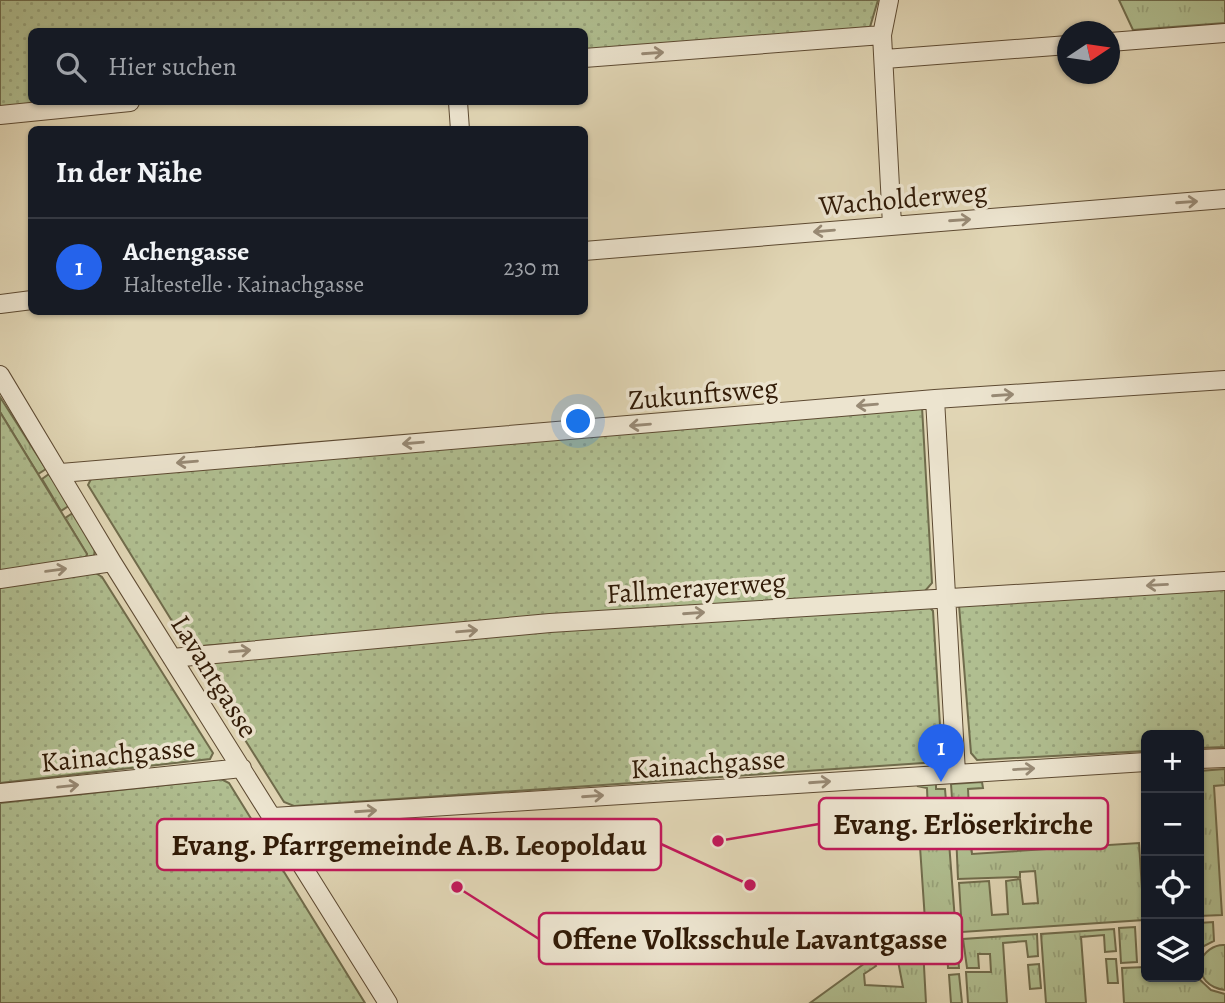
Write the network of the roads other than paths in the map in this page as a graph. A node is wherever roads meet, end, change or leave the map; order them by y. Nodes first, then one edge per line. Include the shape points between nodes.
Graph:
1 (889, 0) edge
2 (1225, 33) edge
3 (882, 35) junction
4 (1120, 41) edge
5 (1057, 46) edge
6 (588, 58) edge
7 (885, 59) junction
8 (100, 105) edge
9 (458, 105) edge
10 (0, 115) edge
11 (460, 126) edge
12 (1225, 200) edge
13 (892, 225) junction
14 (588, 251) edge
15 (28, 300) edge
16 (0, 304) edge
17 (0, 374) edge
18 (1225, 380) edge
19 (935, 400) junction
20 (61, 473) junction
21 (113, 562) junction
22 (0, 579) edge
23 (1225, 581) edge
24 (946, 596) junction
25 (172, 658) junction
26 (1225, 758) edge
27 (1204, 759) edge
28 (1141, 762) edge
29 (242, 768) junction
30 (956, 773) junction
31 (0, 793) edge
32 (273, 817) junction
33 (388, 1003) edge

1 - 3 street
2 - 4 street
6 -> 3 street
3 - 7 street
5 - 7 street
7 - 13 street
8 - 10 street
9 - 11 street
13 -> 12 street, Wacholderweg
13 -> 14 street, Wacholderweg
15 - 16 street
17 - 20 street, Lavantgasse
19 -> 18 street, Zukunftsweg
19 -> 20 street, Zukunftsweg
19 - 24 street
20 - 21 street, Lavantgasse
22 -> 21 street
21 - 25 street, Lavantgasse
23 -> 24 street, Fallmerayerweg
25 -> 24 street, Fallmerayerweg via 550,623
24 - 30 street
25 - 29 street, Lavantgasse
26 - 27 street
30 -> 28 street, Kainachgasse
31 -> 29 street, Kainachgasse
29 - 32 street, Lavantgasse
32 -> 30 street, Kainachgasse
32 - 33 street, Lavantgasse

